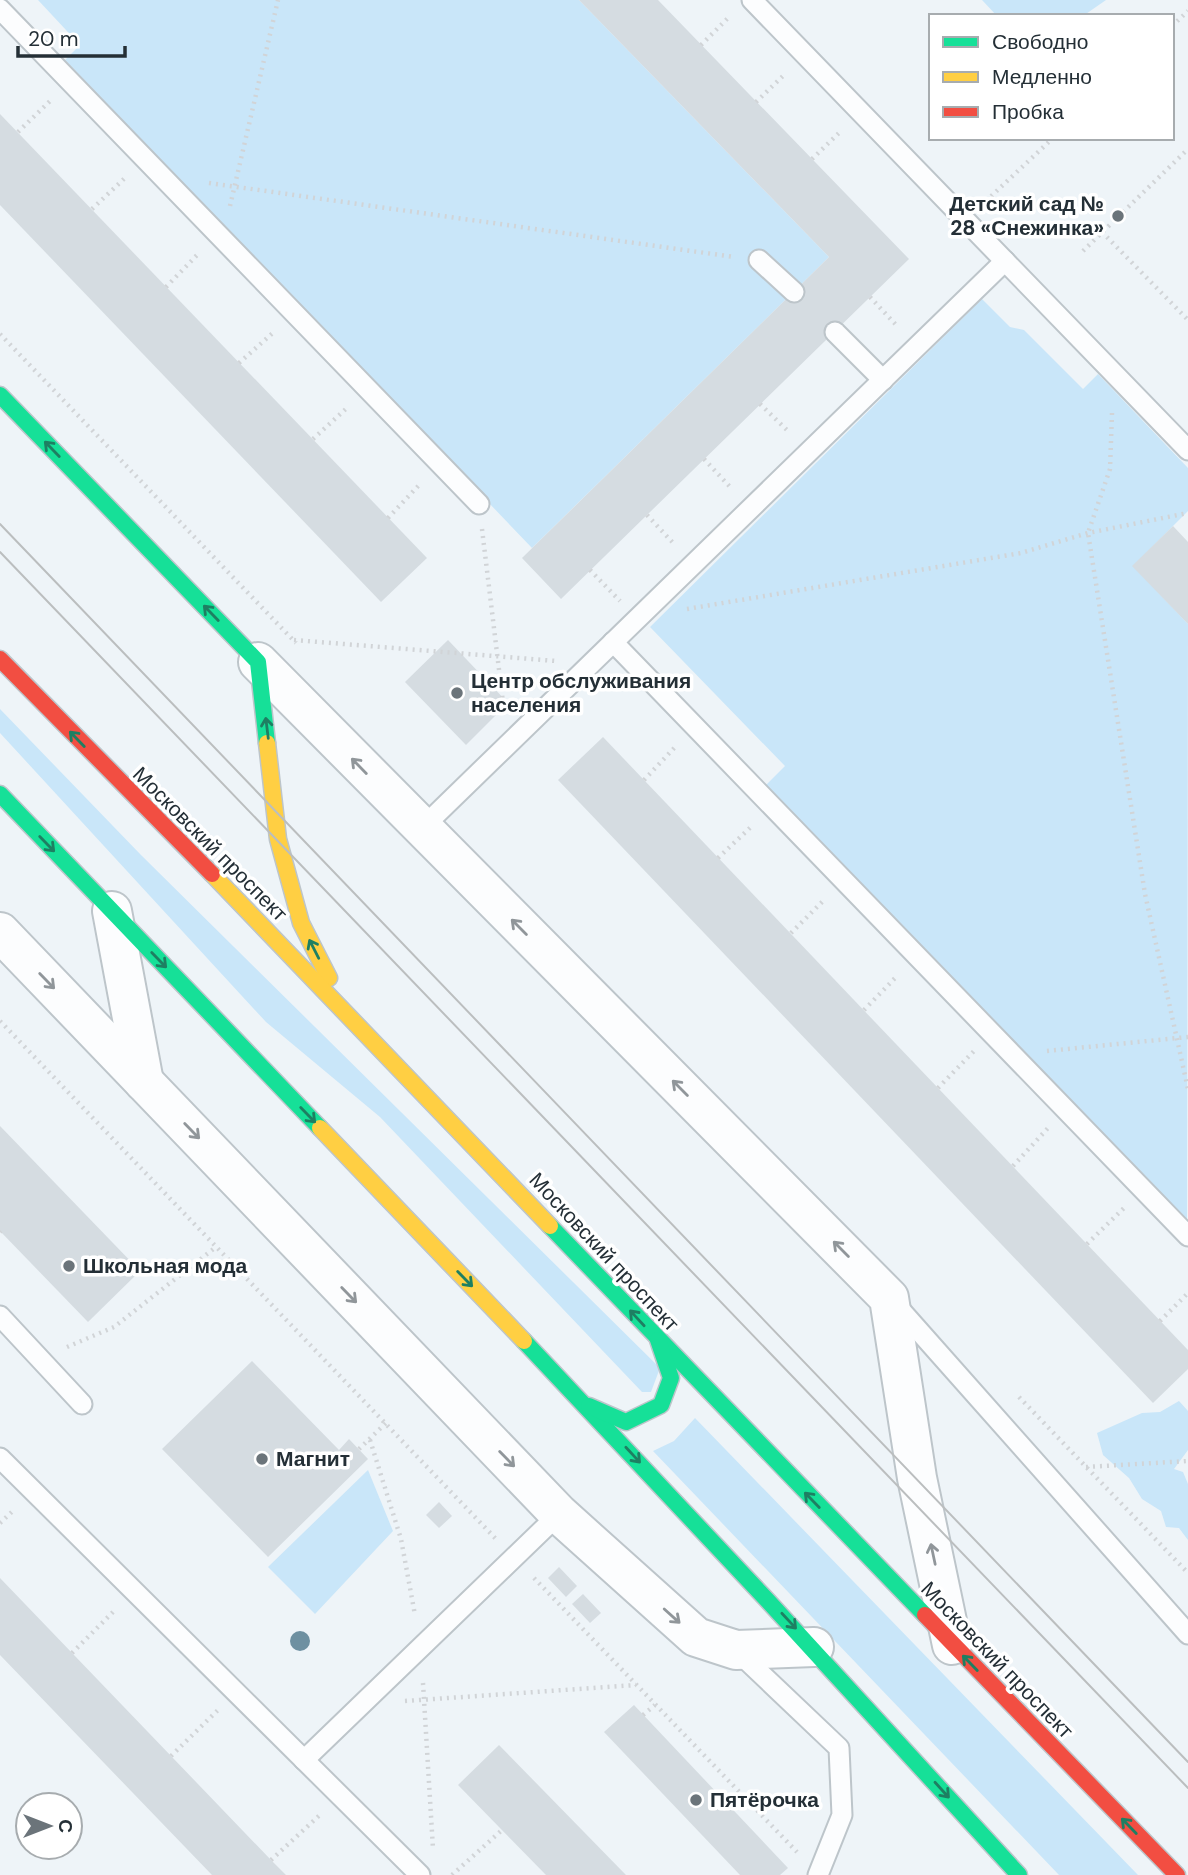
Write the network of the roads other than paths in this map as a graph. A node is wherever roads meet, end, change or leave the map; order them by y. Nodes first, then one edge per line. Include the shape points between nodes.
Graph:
1 (744, 4) edge
2 (0, 9) edge
3 (759, 260) road end
4 (1005, 261) junction
5 (794, 292) dead end
6 (835, 332) dead end
7 (883, 380) junction
8 (0, 396) edge
9 (1188, 450) edge
10 (479, 503) road end
11 (613, 642) junction
12 (0, 659) edge
13 (258, 662) junction
14 (0, 794) edge
15 (421, 829) junction
16 (112, 911) junction
17 (0, 932) edge
18 (345, 1009) junction
19 (144, 1082) junction
20 (1188, 1236) edge
21 (889, 1297) junction
22 (0, 1316) edge
23 (658, 1340) junction
24 (82, 1404) dead end
25 (587, 1406) junction
26 (0, 1458) edge
27 (559, 1514) junction
28 (1188, 1634) edge
29 (952, 1645) junction
30 (814, 1647) junction
31 (736, 1650) junction
32 (304, 1760) junction
33 (420, 1875) edge
34 (818, 1875) edge
35 (1019, 1875) edge
36 (1177, 1875) edge

1 - 4 lane via 804,55
2 - 10 lane
3 - 5 lane
4 - 7 lane
4 - 9 lane
6 - 7 lane
7 - 11 lane
13 -> 8 main road
11 - 15 lane
11 - 20 lane
18 -> 12 main road, Московский проспект
15 -> 13 street
18 -> 13 main road via 301,923 278,839
14 -> 16 main road
21 -> 15 street
16 - 19 street
16 -> 25 main road
17 -> 19 street
23 -> 18 main road, Московский проспект
19 -> 27 street
21 - 28 lane
29 -> 21 street via 917,1478
22 - 24 lane
23 - 25 main road via 671,1378 661,1405 626,1422
29 -> 23 main road, Московский проспект
25 -> 30 main road
26 - 32 lane
27 -> 31 street via 696,1637
27 - 32 lane
36 -> 29 main road, Московский проспект
30 - 31 street
30 -> 35 main road
31 - 34 lane via 839,1748 842,1815
32 - 33 lane

